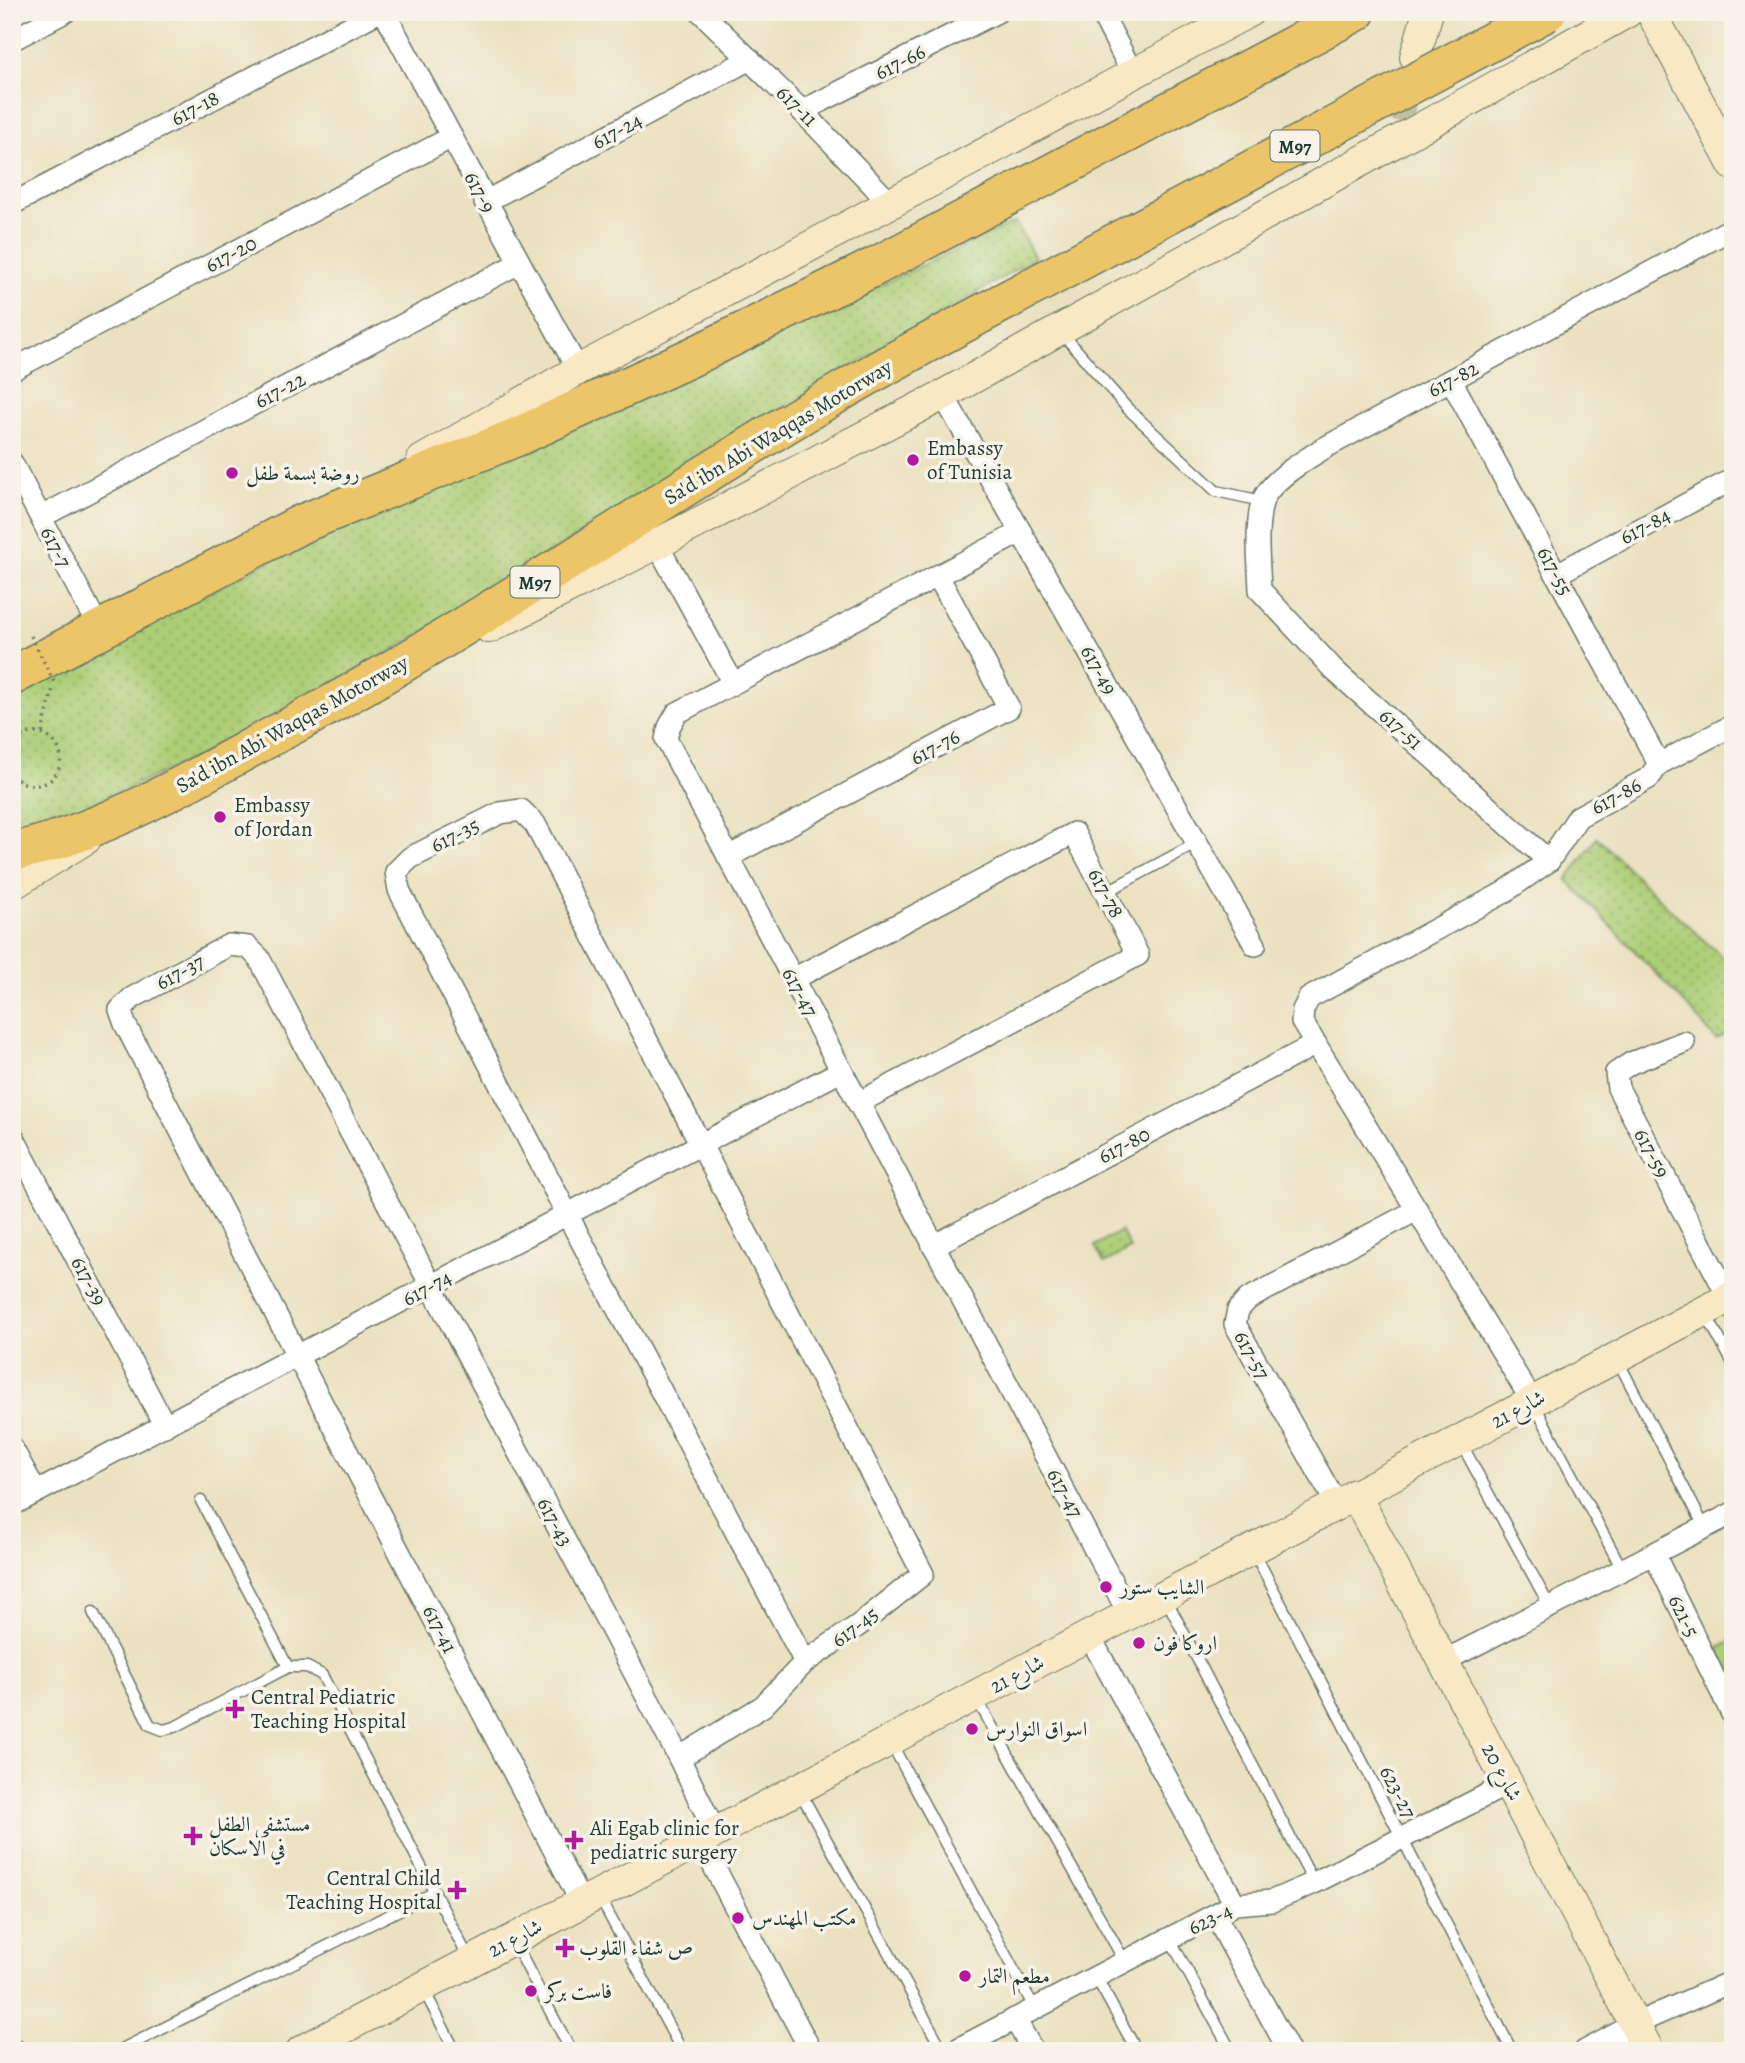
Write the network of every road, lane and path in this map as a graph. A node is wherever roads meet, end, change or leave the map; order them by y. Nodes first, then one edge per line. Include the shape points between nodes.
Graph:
1 (65, 12) edge
2 (378, 12) edge
3 (384, 12) edge
4 (997, 12) edge
5 (1101, 12) edge
6 (1249, 12) edge
7 (1356, 12) edge
8 (1427, 12) edge
9 (1547, 12) edge
10 (1628, 12) edge
11 (1651, 12) edge
12 (706, 13) edge
13 (12, 40) edge
14 (1415, 57) tunnel mouth
15 (750, 59) junction
16 (1133, 74) junction
17 (802, 111) junction
18 (450, 138) junction
19 (1733, 165) edge
20 (485, 202) junction
21 (890, 203) junction
22 (12, 204) edge
23 (1733, 228) edge
24 (519, 263) junction
25 (1059, 330) junction
26 (12, 370) edge
27 (578, 370) junction
28 (1451, 380) junction
29 (943, 395) junction
30 (12, 463) edge
31 (1733, 479) edge
32 (1262, 501) junction
33 (41, 517) junction
34 (301, 524) junction
35 (1021, 532) junction
36 (657, 544) junction
37 (1557, 574) junction
38 (938, 576) junction
39 (100, 630) junction
40 (31, 636) dead end
41 (12, 676) edge
42 (374, 681) junction
43 (733, 683) junction
44 (1733, 725) edge
45 (42, 733) junction
46 (12, 746) edge
47 (1659, 764) junction
48 (12, 772) edge
49 (131, 811) junction
50 (1197, 843) junction
51 (12, 852) edge
52 (728, 857) junction
53 (1549, 861) junction
54 (12, 885) edge
55 (1106, 892) junction
56 (1255, 946) dead end
57 (793, 979) junction
58 (1684, 1042) dead end
59 (1316, 1044) junction
60 (841, 1071) junction
61 (858, 1103) junction
62 (12, 1135) edge
63 (702, 1144) junction
64 (1417, 1210) junction
65 (567, 1214) junction
66 (933, 1246) junction
67 (431, 1286) junction
68 (1722, 1302) edge
69 (298, 1356) junction
70 (1616, 1358) junction
71 (1733, 1363) edge
72 (1532, 1401) junction
73 (165, 1426) junction
74 (1459, 1440) junction
75 (12, 1448) edge
76 (36, 1492) junction
77 (1346, 1500) junction
78 (201, 1502) dead end
79 (12, 1505) edge
80 (1733, 1513) edge
81 (1705, 1528) junction
82 (1252, 1549) junction
83 (1654, 1554) junction
84 (1622, 1569) junction
85 (1164, 1596) junction
86 (1550, 1606) junction
87 (93, 1612) dead end
88 (1129, 1614) junction
89 (1089, 1634) junction
90 (1444, 1661) junction
91 (806, 1662) junction
92 (288, 1667) junction
93 (975, 1696) junction
94 (1733, 1716) edge
95 (890, 1741) junction
96 (679, 1758) junction
97 (1508, 1784) junction
98 (798, 1789) junction
99 (708, 1836) junction
100 (1401, 1839) junction
101 (1314, 1883) junction
102 (435, 1892) junction
103 (590, 1898) junction
104 (1236, 1905) junction
105 (1215, 1915) junction
106 (513, 1939) junction
107 (1170, 1939) junction
108 (470, 1962) junction
109 (1125, 1962) junction
110 (1096, 1977) junction
111 (1733, 1982) edge
112 (423, 1987) junction
113 (1035, 2009) junction
114 (1015, 2019) junction
115 (1635, 2024) junction
116 (12, 2042) edge
117 (26, 2051) edge
118 (118, 2051) edge
119 (300, 2051) edge
120 (455, 2051) edge
121 (571, 2051) edge
122 (682, 2051) edge
123 (811, 2051) edge
124 (943, 2051) edge
125 (954, 2051) edge
126 (1033, 2051) edge
127 (1137, 2051) edge
128 (1231, 2051) edge
129 (1289, 2051) edge
130 (1512, 2051) edge
131 (1585, 2051) edge
132 (1649, 2051) edge

1 - 13 street
2 - 22 street, 617-18
3 - 18 street, 617-9
4 - 17 street, 617-66
5 - 16 street
6 - 16 street
7 - 34 highway via 876,266 696,355 519,436
8 - 14 street
9 - 42 highway, Sa'd ibn Abi Waqqas Motorway / M97, bridge via 834,395
10 - 25 street via 1392,133
11 - 19 street
12 - 15 street, 617-11
15 - 17 street, 617-11
15 - 20 street, 617-24
16 - 21 street
17 - 21 street, 617-11
18 - 20 street, 617-9
18 - 26 street, 617-20
20 - 24 street, 617-9
21 - 27 street
23 - 28 street, 617-82
24 - 27 street, 617-9
24 - 33 street, 617-22
25 - 29 street
25 - 32 lane via 1128,408 1216,491
27 - 34 street
28 - 32 street, 617-82 via 1287,471
28 - 37 street, 617-55
29 - 35 street, 617-49
29 - 36 street
30 - 33 street, 617-7
31 - 37 street, 617-84
32 - 53 street, 617-51 via 1260,590 1335,671
33 - 39 street, 617-7
34 - 39 highway
35 - 38 street, 617-47
35 - 50 street, 617-49
36 - 42 street
36 - 43 street
37 - 47 street, 617-55
38 - 43 street, 617-47
38 - 52 street, 617-76 via 1009,708
39 - 41 highway
40 - 45 path, bridge via 54,682
42 - 49 highway, Sa'd ibn Abi Waqqas Motorway / M97
43 - 52 street, 617-47 via 677,713 666,739
44 - 47 street, 617-86
45 - 46 path via 28,733
45 - 48 path via 54,740 61,752 61,766 54,778 41,785 27,785
47 - 53 street, 617-86 via 1649,778 1578,817
49 - 51 highway, Sa'd ibn Abi Waqqas Motorway / M97 via 64,838
49 - 54 street
50 - 55 lane
50 - 56 street, 617-49
52 - 57 street, 617-47
53 - 59 street via 1503,893 1309,998 1302,1022
55 - 57 street, 617-78 via 1074,833
55 - 61 street, 617-78 via 1138,955
57 - 60 street, 617-47
58 - 68 street, 617-59 via 1616,1073 1618,1088
59 - 64 street
59 - 66 street, 617-80
60 - 61 street, 617-47
60 - 63 street, 617-74
61 - 66 street, 617-47
62 - 73 street, 617-39
63 - 65 street, 617-74
63 - 65 street, 617-35 via 535,824 521,810 500,813 410,858 396,872 399,890
63 - 91 street, 617-45 via 923,1574
64 - 72 street
64 - 77 street, 617-57 via 1248,1299 1238,1310 1235,1324
65 - 67 street, 617-74
65 - 91 street
66 - 88 street, 617-47
67 - 69 street, 617-74
67 - 69 street, 617-37 via 259,958 248,947 229,945 132,998 120,1010
67 - 96 street, 617-43
68 - 70 street, شارع 21
68 - 71 lane
69 - 73 street, 617-74
69 - 103 street, 617-41
70 - 72 street, شارع 21
70 - 81 lane
72 - 74 street, شارع 21
72 - 84 lane
73 - 76 street, 617-74
74 - 77 street, شارع 21
74 - 86 lane
75 - 76 street
76 - 79 street, 617-74
77 - 82 street, شارع 21
77 - 90 street, شارع 20
78 - 92 lane
80 - 81 street
81 - 83 street
82 - 85 street, شارع 21
82 - 100 lane, 623-27
83 - 84 street
83 - 94 street, 621-5
84 - 86 street
85 - 88 street, شارع 21
85 - 101 lane
86 - 90 street
87 - 92 lane via 150,1725 163,1730
88 - 89 street, شارع 21
89 - 93 street, شارع 21
89 - 104 street
90 - 97 street, شارع 20
91 - 96 street via 763,1706
92 - 102 lane via 307,1667 322,1675
93 - 95 street, شارع 21
93 - 109 lane
95 - 98 street, شارع 21
95 - 113 lane
96 - 99 street, 617-43
97 - 100 street, 623-4
97 - 115 street, شارع 20
98 - 99 street, شارع 21
98 - 124 lane
99 - 103 street, شارع 21
99 - 123 street, 617-43
100 - 101 street, 623-4
100 - 130 lane, 623-27
101 - 104 street, 623-4 via 1272,1901
102 - 108 lane
102 - 118 lane
103 - 106 street, شارع 21
103 - 122 lane
104 - 105 street, 623-4
105 - 107 street, 623-4
105 - 129 street
106 - 108 street, شارع 21
106 - 121 lane
107 - 109 street, 623-4
107 - 128 lane
108 - 112 street, شارع 21
109 - 110 street, 623-4
110 - 113 street, 623-4
110 - 127 lane
111 - 115 street
112 - 119 street, شارع 21 via 335,2038
112 - 120 lane
113 - 114 street, 623-4
114 - 125 street, 623-4
114 - 126 street
115 - 131 street
115 - 132 street, شارع 20
116 - 117 lane

